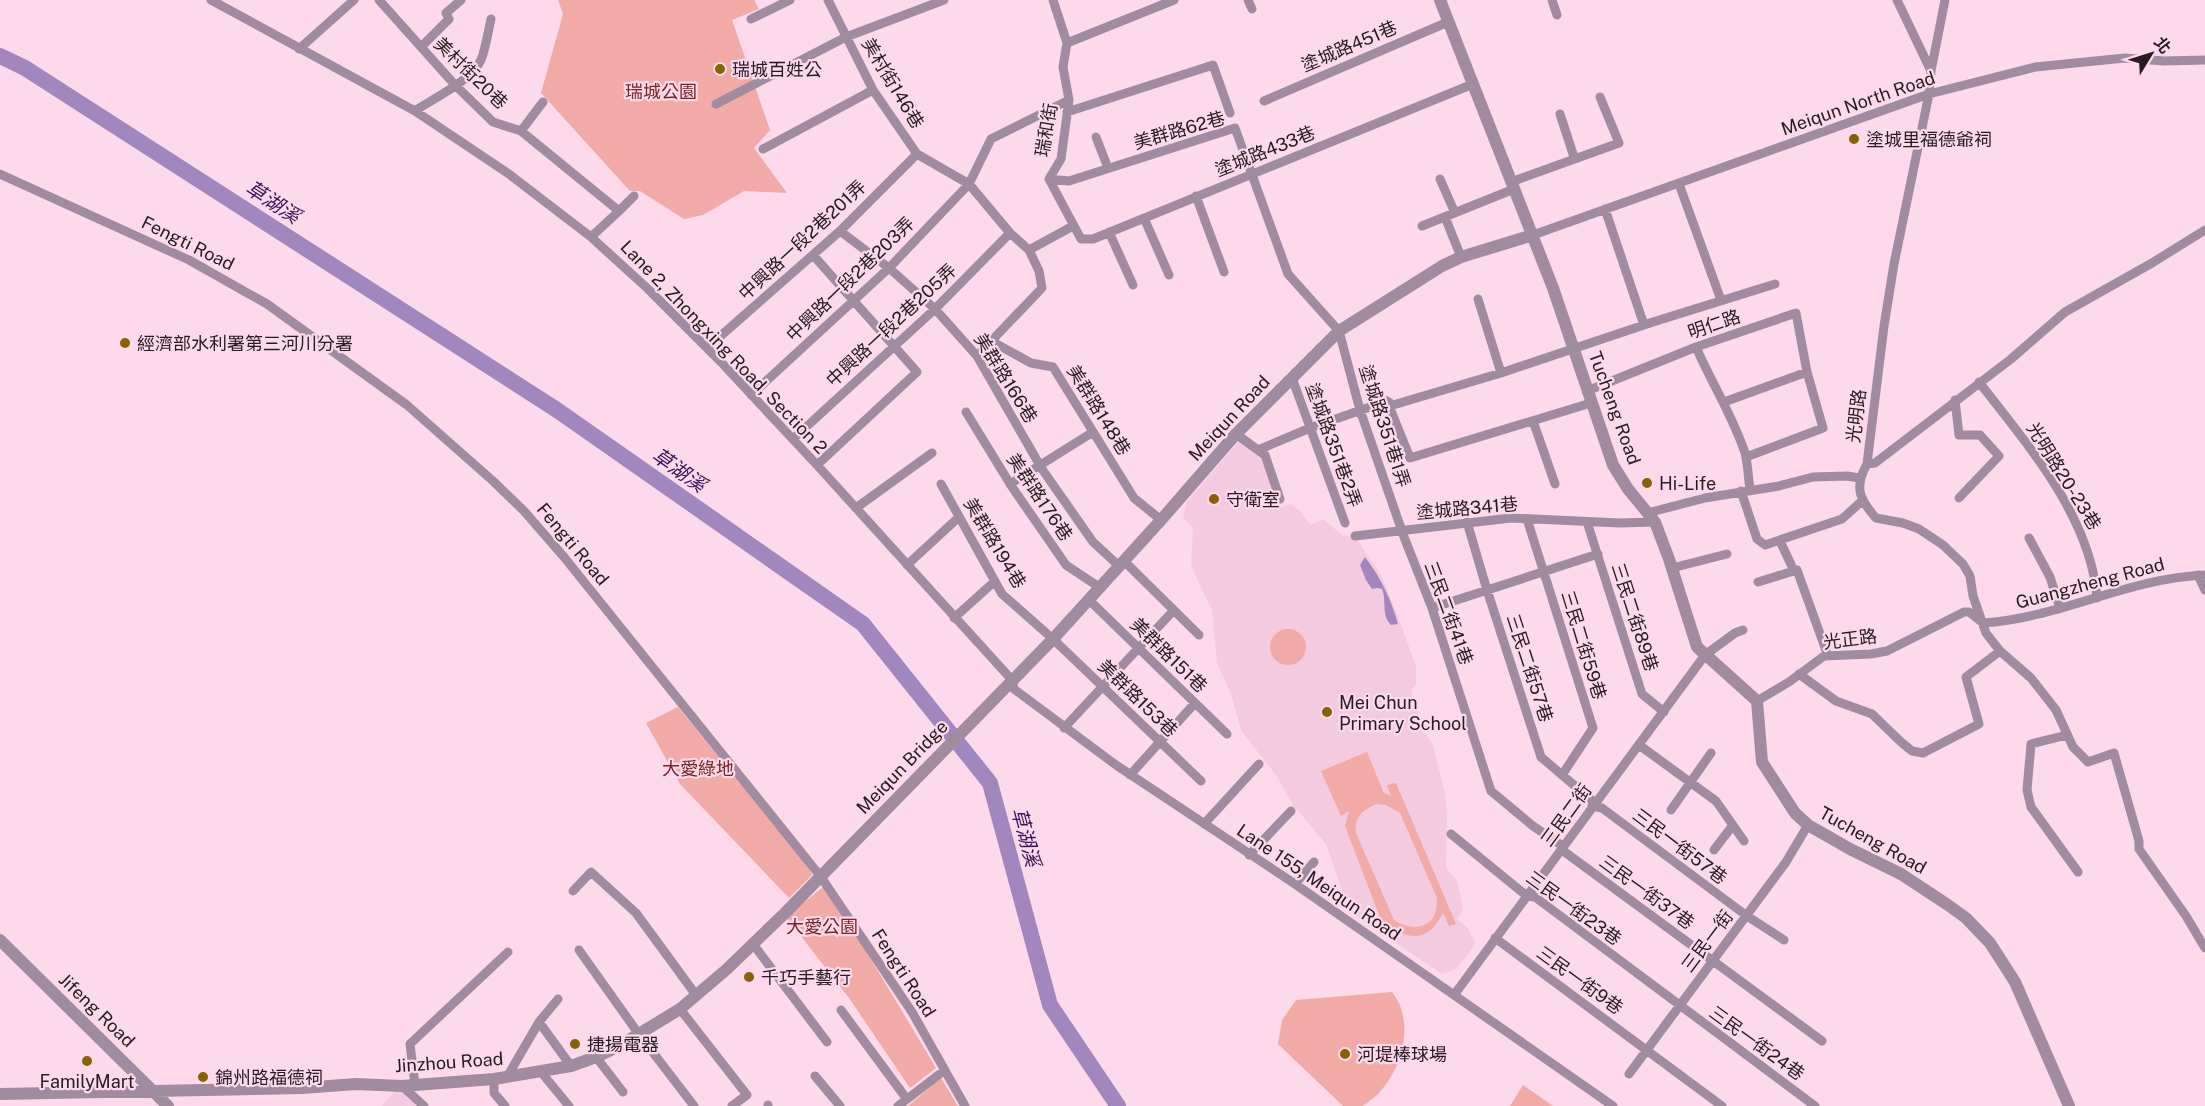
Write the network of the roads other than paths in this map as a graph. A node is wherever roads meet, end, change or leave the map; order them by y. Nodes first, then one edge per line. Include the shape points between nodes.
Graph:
1 (211, 0) edge
2 (354, 0) edge
3 (379, 0) edge
4 (461, 0) edge
5 (790, 0) edge
6 (828, 0) edge
7 (944, 0) edge
8 (1053, 0) edge
9 (1174, 0) edge
10 (1440, 0) edge
11 (1552, 0) edge
12 (1897, 0) edge
13 (1945, 0) edge
14 (1557, 15) dead end
15 (491, 19) dead end
16 (751, 19) dead end
17 (1448, 22) junction
18 (846, 37) junction
19 (1067, 43) junction
20 (421, 47) junction
21 (299, 49) junction
22 (2205, 60) edge
23 (1931, 71) junction
24 (1473, 84) junction
25 (455, 85) junction
26 (873, 90) junction
27 (1929, 94) junction
28 (1600, 97) dead end
29 (1069, 100) junction
30 (1264, 100) dead end
31 (543, 102) dead end
32 (716, 104) dead end
33 (415, 111) junction
34 (1067, 112) junction
35 (1230, 112) dead end
36 (1560, 114) dead end
37 (521, 131) junction
38 (1096, 137) dead end
39 (763, 150) dead end
40 (918, 154) junction
41 (1574, 157) junction
42 (1108, 168) junction
43 (0, 174) edge
44 (1252, 175) junction
45 (1049, 179) junction
46 (1440, 179) dead end
47 (1679, 183) junction
48 (969, 184) junction
49 (1512, 185) junction
50 (634, 196) dead end
51 (1196, 196) junction
52 (1605, 209) junction
53 (619, 211) junction
54 (1455, 213) junction
55 (1445, 217) junction
56 (1144, 218) junction
57 (1074, 226) junction
58 (1422, 226) dead end
59 (2205, 230) edge
60 (840, 231) junction
61 (1109, 232) junction
62 (1010, 233) junction
63 (1533, 235) junction
64 (591, 237) junction
65 (1029, 250) junction
66 (813, 255) junction
67 (1461, 257) junction
68 (889, 268) junction
69 (1224, 272) dead end
70 (1168, 275) dead end
71 (1776, 284) dead end
72 (1133, 285) dead end
73 (1478, 299) dead end
74 (854, 300) junction
75 (1721, 300) junction
76 (935, 309) junction
77 (1644, 325) junction
78 (1339, 331) junction
79 (991, 341) junction
80 (894, 347) junction
81 (1696, 347) junction
82 (707, 348) junction
83 (1574, 350) junction
84 (977, 356) junction
85 (1807, 372) junction
86 (1501, 373) junction
87 (1292, 378) junction
88 (1979, 382) junction
89 (1587, 391) junction
90 (751, 395) junction
91 (1955, 400) junction
92 (1387, 401) junction
93 (1724, 402) junction
94 (1592, 403) junction
95 (1360, 410) junction
96 (966, 412) dead end
97 (1533, 421) junction
98 (1310, 428) junction
99 (1092, 432) junction
100 (1236, 434) junction
101 (793, 439) junction
102 (1258, 450) junction
103 (932, 453) dead end
104 (1746, 457) junction
105 (1867, 464) junction
106 (817, 465) junction
107 (1040, 465) junction
108 (1859, 478) junction
109 (941, 484) dead end
110 (1010, 484) junction
111 (1555, 484) dead end
112 (1746, 490) junction
113 (1959, 498) dead end
114 (1280, 499) dead end
115 (1863, 500) junction
116 (856, 508) junction
117 (959, 517) junction
118 (1651, 517) junction
119 (1527, 519) junction
120 (1161, 520) junction
121 (1467, 522) junction
122 (1587, 522) junction
123 (1345, 523) dead end
124 (1402, 530) junction
125 (1355, 536) dead end
126 (2029, 538) dead end
127 (1780, 541) junction
128 (1598, 554) junction
129 (1727, 554) dead end
130 (1121, 563) junction
131 (907, 565) junction
132 (1672, 568) junction
133 (1544, 572) junction
134 (1794, 572) junction
135 (2202, 575) edge
136 (995, 581) junction
137 (1758, 582) dead end
138 (1099, 587) junction
139 (2205, 590) edge
140 (1487, 591) junction
141 (2097, 598) junction
142 (1088, 599) junction
143 (1432, 608) junction
144 (2060, 608) junction
145 (1174, 610) junction
146 (954, 618) junction
147 (1984, 623) junction
148 (1738, 629) dead end
149 (1199, 635) dead end
150 (1053, 639) junction
151 (1138, 649) junction
152 (2000, 651) junction
153 (1706, 655) junction
154 (1828, 656) junction
155 (1799, 674) junction
156 (1012, 680) junction
157 (1103, 687) junction
158 (1001, 691) joint
159 (1756, 701) junction
160 (1195, 703) junction
161 (1664, 712) junction
162 (1064, 728) junction
163 (1227, 734) dead end
164 (2067, 735) junction
165 (1160, 741) junction
166 (1639, 745) junction
167 (1712, 753) dead end
168 (1259, 764) dead end
169 (1130, 775) junction
170 (1562, 775) junction
171 (1201, 781) dead end
172 (1690, 783) junction
173 (1594, 804) junction
174 (1671, 810) dead end
175 (1291, 811) dead end
176 (1204, 824) junction
177 (1733, 825) junction
178 (1808, 825) junction
179 (1451, 834) dead end
180 (1744, 841) dead end
181 (1563, 848) junction
182 (1714, 850) dead end
183 (1249, 855) junction
184 (1314, 862) dead end
185 (2078, 872) dead end
186 (825, 873) junction
187 (1295, 884) junction
188 (573, 891) dead end
189 (1527, 896) junction
190 (1747, 916) junction
191 (1495, 938) junction
192 (0, 940) edge
193 (1784, 940) dead end
194 (753, 944) junction
195 (2205, 948) edge
196 (579, 950) dead end
197 (508, 952) dead end
198 (1713, 961) junction
199 (696, 995) junction
200 (1454, 995) junction
201 (558, 999) dead end
202 (1679, 1006) junction
203 (680, 1009) junction
204 (841, 1010) dead end
205 (539, 1022) junction
206 (638, 1034) junction
207 (1822, 1041) dead end
208 (827, 1042) dead end
209 (1646, 1049) junction
210 (596, 1057) junction
211 (571, 1066) junction
212 (945, 1070) junction
213 (542, 1072) junction
214 (1629, 1074) dead end
215 (815, 1076) dead end
216 (507, 1077) junction
217 (494, 1079) junction
218 (415, 1085) junction
219 (402, 1086) junction
220 (153, 1090) junction
221 (623, 1092) dead end
222 (0, 1094) edge
223 (906, 1098) junction
224 (168, 1106) edge
225 (424, 1106) edge
226 (505, 1106) edge
227 (569, 1106) edge
228 (694, 1106) edge
229 (732, 1106) edge
230 (840, 1106) edge
231 (898, 1106) edge
232 (965, 1106) edge
233 (1613, 1106) edge
234 (1722, 1106) edge
235 (1815, 1106) edge
236 (2070, 1106) edge

1 - 21 street, Lane 2, Zhongxing Road, Section 2
2 - 21 street
3 - 20 street, 美村街20巷
4 - 20 street via 446,13 449,19
5 - 16 street
6 - 18 street, 美村街146巷
7 - 18 street
8 - 19 street, 瑞和街
9 - 19 street
10 - 17 street, Tucheng Road
11 - 14 street
12 - 23 street
13 - 23 street, 光明路
15 - 25 street via 480,61
17 - 24 street, Tucheng Road
17 - 30 street, 塗城路451巷
18 - 26 street, 美村街146巷
18 - 32 street
19 - 29 street, 瑞和街 via 1063,67
20 - 25 street, 美村街20巷
21 - 33 street, Lane 2, Zhongxing Road, Section 2
22 - 27 street, Meiqun North Road via 2126,58 2035,67
23 - 27 street, 光明路
24 - 44 street, 塗城路433巷
24 - 49 street, Tucheng Road
25 - 33 street
25 - 37 street, 美村街20巷 via 493,122
26 - 39 street
26 - 40 street, 美村街146巷
27 - 47 street, Meiqun North Road
27 - 105 street, 光明路 via 1889,295
28 - 41 street via 1619,143
29 - 34 street, 瑞和街
29 - 48 street, 中興路一段2巷203弄 via 991,139
31 - 37 street
33 - 64 street, Lane 2, Zhongxing Road, Section 2 via 509,174
34 - 35 street via 1213,65
34 - 45 street, 瑞和街 via 1061,159
36 - 41 street
37 - 53 street, 美村街20巷
38 - 42 street
40 - 48 street, 美村街146巷
40 - 60 street, 中興路一段2巷201弄
41 - 49 street
42 - 44 street, 美群路62巷 via 1235,128
42 - 45 street, 美群路62巷 via 1069,181
43 - 186 street, Fengti Road via 225,279 267,304 407,405 524,511
44 - 51 street, 塗城路433巷
44 - 78 street, 美群路62巷 via 1288,274
45 - 57 street, 瑞和街
46 - 54 street
47 - 52 street, Meiqun North Road
47 - 75 street
48 - 62 street, 美村街146巷
48 - 68 street, 中興路一段2巷203弄
49 - 54 street
49 - 63 street, Tucheng Road
50 - 53 street
51 - 56 street, 塗城路433巷
51 - 69 street
52 - 63 street, Meiqun North Road
52 - 77 street
53 - 64 street
54 - 55 street
55 - 58 street
55 - 67 street
56 - 61 street, 塗城路433巷
56 - 70 street
57 - 61 street, 塗城路433巷 via 1081,238 1093,239
57 - 65 street
59 - 88 street, 光明路 via 2065,312
60 - 66 street, 中興路一段2巷201弄
60 - 68 street, 美群路166巷
61 - 72 street
62 - 65 street, 美村街146巷
62 - 76 street, 中興路一段2巷205弄
63 - 67 street, Meiqun Road
63 - 83 street, Tucheng Road
64 - 82 street, Lane 2, Zhongxing Road, Section 2
65 - 79 street, 美村街146巷 via 1042,288
66 - 74 street
66 - 82 street, 中興路一段2巷201弄
67 - 78 street, Meiqun Road
68 - 74 street, 中興路一段2巷203弄
68 - 76 street, 美群路166巷
71 - 75 street
73 - 86 street
74 - 80 street
74 - 90 street, 中興路一段2巷203弄
75 - 77 street
76 - 80 street, 中興路一段2巷205弄
76 - 84 street, 美群路166巷
77 - 83 street
78 - 87 street, Meiqun Road
78 - 95 street, 塗城路351巷1弄
79 - 84 street, 美村街146巷
79 - 99 street, 美群路148巷 via 1031,363 1053,367
80 - 101 street, 中興路一段2巷205弄
80 - 106 street via 917,372
81 - 85 street, 明仁路 via 1796,313
81 - 89 street, 明仁路
81 - 93 street
82 - 90 street, Lane 2, Zhongxing Road, Section 2
83 - 86 street
83 - 89 street, Tucheng Road
84 - 107 street, 美群路166巷
85 - 93 street
85 - 104 street via 1823,428
86 - 92 street via 1393,405
87 - 98 street, 塗城路351巷2弄
87 - 100 street, Meiqun Road
88 - 91 street, 光明路
88 - 141 street, 光明路20-23巷 via 2031,449 2073,515 2087,545
89 - 94 street, Tucheng Road
90 - 101 street, Lane 2, Zhongxing Road, Section 2
91 - 105 street, 光明路 via 1875,463
91 - 113 street via 1959,435 1980,435 1999,456
92 - 95 street
92 - 97 street via 1410,458
93 - 104 street
94 - 97 street
94 - 118 street, Tucheng Road via 1613,465
95 - 98 street
95 - 124 street, 塗城路351巷1弄
96 - 110 street, 美群路176巷
97 - 111 street
98 - 102 street
98 - 123 street, 塗城路351巷2弄
99 - 107 street
99 - 120 street, 美群路148巷 via 1134,498
100 - 102 street
100 - 120 street, Meiqun Road
101 - 106 street, Lane 2, Zhongxing Road, Section 2
102 - 114 street via 1264,455
103 - 116 street
104 - 112 street
105 - 108 street
106 - 116 street, Lane 2, Zhongxing Road, Section 2
107 - 110 street
107 - 130 street, 美群路166巷 via 1093,542
108 - 112 street via 1813,477
108 - 115 street
109 - 117 street, 美群路194巷
110 - 138 street, 美群路176巷 via 1066,565
112 - 118 street
112 - 127 street via 1756,538 1765,545
115 - 127 street via 1842,519
115 - 147 street via 1876,518 1919,529 1943,545 1967,570 1972,596
116 - 131 street, Lane 2, Zhongxing Road, Section 2
117 - 131 street
117 - 136 street, 美群路194巷
118 - 122 street, 塗城路341巷
118 - 132 street, Tucheng Road
119 - 121 street, 塗城路341巷
119 - 122 street, 塗城路341巷
119 - 133 street, 三民二街59巷
120 - 130 street, Meiqun Road
121 - 124 street, 塗城路341巷
121 - 140 street, 三民二街57巷
122 - 128 street, 三民二街89巷
124 - 125 street, 塗城路341巷
124 - 143 street, 三民二街41巷
126 - 144 street via 2050,577
127 - 134 street
128 - 133 street
128 - 161 street, 三民二街89巷 via 1642,694
129 - 132 street
130 - 138 street, Meiqun Road
130 - 145 street, 美群路166巷
131 - 146 street, Lane 2, Zhongxing Road, Section 2
132 - 153 street, Tucheng Road via 1697,647
133 - 140 street
133 - 170 street, 三民二街59巷 via 1593,728
134 - 137 street
134 - 154 street via 1797,570
135 - 139 street
135 - 141 street, Guangzheng Road via 2170,578
136 - 146 street
136 - 150 street, 美群路194巷 via 1002,594
138 - 142 street, Meiqun Road
140 - 143 street
140 - 170 street, 三民二街57巷 via 1541,757
141 - 144 street, Guangzheng Road
142 - 150 street, Meiqun Road
142 - 151 street, 美群路151巷
143 - 181 street, 三民二街41巷 via 1491,791
144 - 147 street, Guangzheng Road via 2010,621
145 - 149 street, 美群路166巷
145 - 151 street
146 - 156 street, Lane 2, Zhongxing Road, Section 2
147 - 152 street via 1986,633
147 - 154 street, 光正路 via 1964,612 1887,651
148 - 153 street, 三民二街
150 - 156 street, Meiqun Road
150 - 157 street, 美群路153巷
151 - 157 street
151 - 160 street, 美群路151巷
152 - 155 street via 1966,677 1979,724 1923,753 1912,751 1872,714 1836,701
152 - 164 street via 2031,678 2056,710
153 - 159 street, Tucheng Road
153 - 161 street, 三民二街
154 - 155 street, 光正路
155 - 159 street, 光正路
156 - 158 street, Meiqun Road
156 - 162 street, Lane 155, Meiqun Road via 1014,689
157 - 162 street
157 - 165 street, 美群路153巷
158 - 186 street, Meiqun Bridge
159 - 178 street, Tucheng Road via 1762,762 1795,813
160 - 163 street, 美群路151巷
160 - 165 street
161 - 166 street, 三民二街
162 - 169 street, Lane 155, Meiqun Road
164 - 185 street via 2031,744 2026,790 2031,807
164 - 195 street via 2088,762 2114,753 2139,849
165 - 169 street
165 - 171 street, 美群路153巷
166 - 172 street
166 - 173 street, 三民二街
167 - 172 street
168 - 176 street
169 - 176 street, Lane 155, Meiqun Road
170 - 173 street, 三民二街57巷
172 - 174 street
172 - 177 street via 1716,801
173 - 181 street, 三民二街
173 - 190 street, 三民一街57巷
175 - 183 street
176 - 183 street, Lane 155, Meiqun Road
177 - 180 street
177 - 182 street
178 - 190 street, 三民一街
178 - 236 street, Tucheng Road via 1901,874 1966,918 1990,943 2016,982
179 - 189 street, 三民一街23巷
181 - 189 street, 三民二街
181 - 198 street, 三民一街37巷
183 - 187 street, Lane 155, Meiqun Road
184 - 187 street
186 - 194 street, Jinzhou Road
186 - 212 street, Fengti Road
187 - 200 street, Lane 155, Meiqun Road
188 - 199 street via 591,872 636,913
189 - 191 street, 三民二街
189 - 202 street, 三民一街23巷 via 1535,897
190 - 193 street, 三民一街57巷
190 - 198 street, 三民一街
191 - 200 street, 三民二街
191 - 209 street, 三民一街9巷
192 - 220 street, Jifeng Road
194 - 199 street, Jinzhou Road
194 - 208 street
196 - 206 street
197 - 218 street via 410,1044
198 - 202 street, 三民一街
198 - 207 street, 三民一街37巷
199 - 203 street, Jinzhou Road
200 - 233 street, Lane 155, Meiqun Road
201 - 205 street
202 - 209 street, 三民一街
202 - 235 street, 三民一街24巷
203 - 206 street, Jinzhou Road
203 - 229 street via 747,1095
204 - 223 street
205 - 211 street
205 - 216 street
206 - 210 street, Jinzhou Road
206 - 228 street
209 - 214 street, 三民一街
209 - 234 street, 三民一街9巷
210 - 211 street, Jinzhou Road
210 - 221 street
211 - 213 street, Jinzhou Road
212 - 223 street
212 - 232 street, Fengti Road
213 - 216 street, Jinzhou Road
213 - 227 street
215 - 230 street
216 - 217 street, Jinzhou Road
217 - 218 street, Jinzhou Road
217 - 226 street via 494,1093
218 - 219 street, Jinzhou Road
219 - 220 street, Jinzhou Road
219 - 225 street
220 - 222 street, Jinzhou Road
220 - 224 street, Jifeng Road
223 - 231 street

